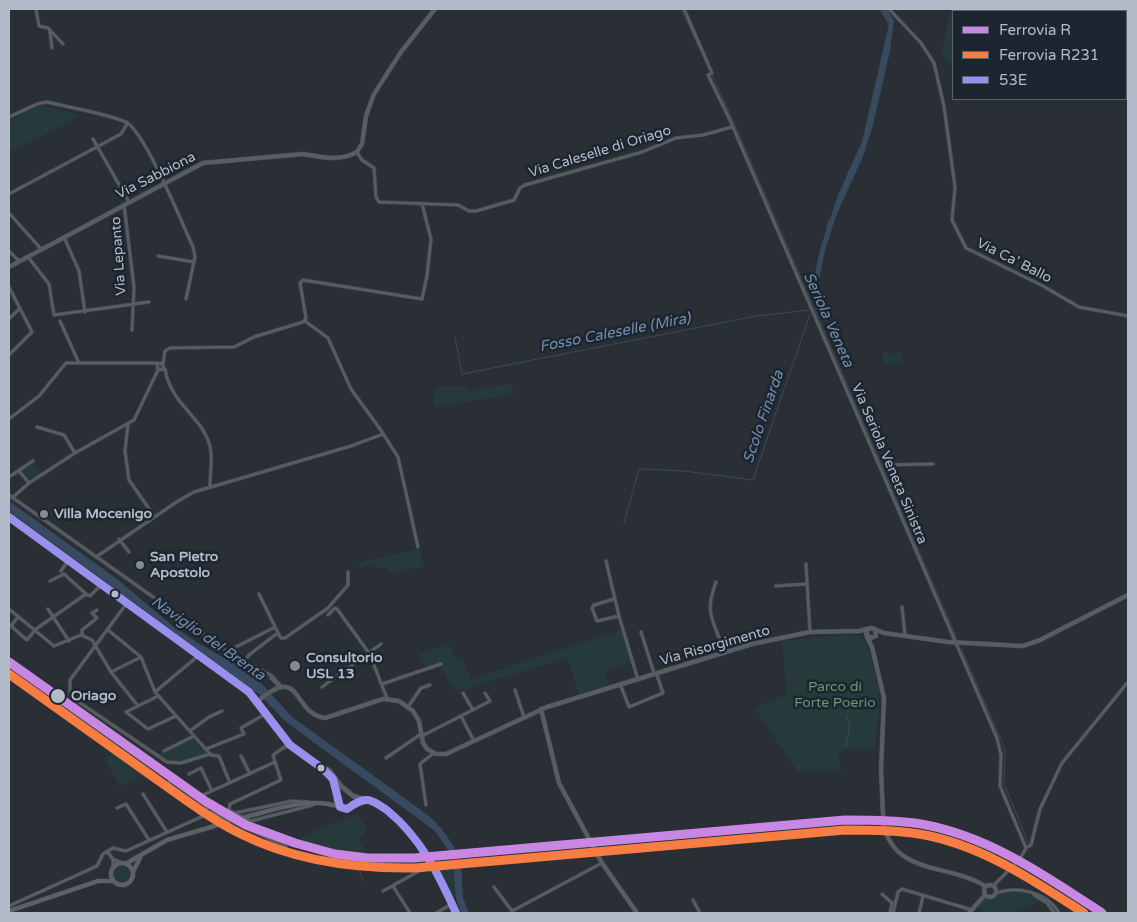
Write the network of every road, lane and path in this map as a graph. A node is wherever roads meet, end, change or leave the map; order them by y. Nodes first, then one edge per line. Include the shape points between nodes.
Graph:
1 (36, 9) edge
2 (435, 9) edge
3 (684, 9) edge
4 (889, 9) edge
5 (49, 30) junction
6 (63, 44) dead end
7 (52, 48) dead end
8 (9, 116) edge
9 (127, 124) junction
10 (733, 127) junction
11 (94, 139) dead end
12 (98, 146) junction
13 (357, 152) junction
14 (164, 183) junction
15 (9, 194) edge
16 (129, 202) junction
17 (422, 204) junction
18 (124, 205) junction
19 (9, 213) edge
20 (64, 237) junction
21 (41, 249) junction
22 (9, 251) edge
23 (27, 256) junction
24 (158, 256) dead end
25 (19, 261) junction
26 (194, 262) junction
27 (9, 267) edge
28 (9, 287) edge
29 (186, 299) dead end
30 (149, 302) dead end
31 (132, 305) junction
32 (20, 308) junction
33 (85, 312) junction
34 (1128, 316) edge
35 (9, 319) edge
36 (305, 321) junction
37 (60, 322) dead end
38 (132, 330) dead end
39 (9, 356) edge
40 (78, 361) junction
41 (158, 363) junction
42 (164, 365) junction
43 (158, 370) junction
44 (9, 420) edge
45 (128, 424) junction
46 (38, 427) dead end
47 (383, 434) junction
48 (75, 453) junction
49 (33, 461) dead end
50 (934, 464) dead end
51 (884, 465) dead end
52 (19, 471) junction
53 (9, 477) edge
54 (29, 483) junction
55 (210, 486) junction
56 (9, 495) edge
57 (12, 498) junction
58 (154, 516) junction
59 (9, 517) edge
60 (119, 539) junction
61 (418, 546) dead end
62 (129, 552) dead end
63 (96, 556) junction
64 (69, 559) junction
65 (606, 561) dead end
66 (806, 564) dead end
67 (61, 571) dead end
68 (348, 572) dead end
69 (50, 582) dead end
70 (716, 582) dead end
71 (102, 584) junction
72 (806, 584) junction
73 (776, 586) dead end
74 (86, 594) junction
75 (259, 594) dead end
76 (1128, 595) edge
77 (614, 599) junction
78 (128, 603) junction
79 (902, 607) dead end
80 (9, 609) edge
81 (48, 609) dead end
82 (97, 610) dead end
83 (328, 615) dead end
84 (619, 616) junction
85 (18, 617) junction
86 (54, 618) junction
87 (275, 627) junction
88 (868, 629) junction
89 (35, 630) junction
90 (108, 630) junction
91 (875, 630) junction
92 (859, 631) junction
93 (641, 632) dead end
94 (810, 632) junction
95 (278, 633) junction
96 (884, 633) junction
97 (905, 634) junction
98 (82, 635) junction
99 (867, 636) junction
100 (875, 637) junction
101 (69, 641) junction
102 (955, 642) junction
103 (381, 644) dead end
104 (872, 646) junction
105 (95, 647) junction
106 (227, 651) junction
107 (369, 653) junction
108 (724, 653) junction
109 (198, 656) junction
110 (141, 657) junction
111 (245, 662) junction
112 (441, 664) dead end
113 (112, 672) junction
114 (268, 675) junction
115 (656, 675) junction
116 (638, 681) junction
117 (1128, 682) edge
118 (382, 684) junction
119 (430, 684) dead end
120 (280, 686) junction
121 (621, 686) junction
122 (322, 688) dead end
123 (272, 690) junction
124 (515, 690) dead end
125 (155, 692) junction
126 (463, 692) dead end
127 (485, 693) dead end
128 (158, 696) junction
129 (387, 698) junction
130 (260, 700) junction
131 (138, 706) junction
132 (408, 707) junction
133 (541, 709) junction
134 (473, 710) junction
135 (222, 711) dead end
136 (267, 713) junction
137 (176, 716) junction
138 (461, 716) junction
139 (524, 717) junction
140 (190, 731) junction
141 (421, 735) junction
142 (194, 736) junction
143 (475, 743) junction
144 (289, 744) junction
145 (206, 749) junction
146 (164, 751) dead end
147 (434, 753) junction
148 (210, 754) junction
149 (242, 756) dead end
150 (386, 758) dead end
151 (275, 762) junction
152 (321, 766) junction
153 (146, 774) dead end
154 (188, 774) dead end
155 (250, 774) junction
156 (230, 783) junction
157 (212, 791) junction
158 (346, 791) junction
159 (143, 794) dead end
160 (203, 796) dead end
161 (337, 796) junction
162 (353, 796) junction
163 (366, 800) junction
164 (319, 803) junction
165 (353, 804) junction
166 (426, 805) dead end
167 (340, 807) junction
168 (116, 808) dead end
169 (230, 810) junction
170 (205, 815) junction
171 (883, 816) dead end
172 (245, 817) tunnel mouth
173 (228, 822) tunnel mouth
174 (883, 822) dead end
175 (167, 832) junction
176 (149, 840) junction
177 (286, 846) dead end
178 (1026, 848) junction
179 (108, 851) junction
180 (141, 856) junction
181 (1021, 857) dead end
182 (113, 859) junction
183 (120, 862) junction
184 (602, 862) junction
185 (1016, 862) dead end
186 (127, 864) junction
187 (432, 864) junction
188 (113, 866) junction
189 (110, 872) junction
190 (133, 872) junction
191 (113, 881) junction
192 (98, 882) junction
193 (393, 886) junction
194 (985, 886) junction
195 (994, 886) junction
196 (494, 887) dead end
197 (384, 891) dead end
198 (1028, 892) junction
199 (996, 893) junction
200 (882, 894) dead end
201 (985, 895) junction
202 (923, 896) junction
203 (694, 900) dead end
204 (452, 904) junction
205 (9, 906) edge
206 (9, 912) edge
207 (971, 912) edge
208 (410, 913) edge
209 (436, 913) edge
210 (456, 913) edge
211 (637, 913) edge
212 (700, 913) edge
213 (892, 913) edge
214 (918, 913) edge
215 (1054, 913) edge
216 (1059, 913) edge

1 - 5 street via 39,26
2 - 13 street via 401,52 374,94 362,144
3 - 10 street, Via Seriola Veneta Sinistra
4 - 34 street, Via Ca' Ballo via 921,43 934,63 956,187 952,220 966,248 1079,307
5 - 6 street
5 - 7 street
8 - 9 street via 47,102
9 - 12 street via 121,134
9 - 14 street via 135,131
10 - 17 street, Via Caleselle di Oriago via 676,138 642,152 525,185 514,200 484,210
10 - 102 street, Via Seriola Veneta Sinistra
11 - 12 street
12 - 15 street
12 - 16 street
13 - 14 street, Via Sabbiona via 334,158 303,154 209,162
13 - 17 street via 374,168 379,202
14 - 16 street, Via Sabbiona
14 - 26 street via 193,247
16 - 18 street, Via Sabbiona
17 - 36 street via 431,239 422,300 303,280 300,283
18 - 20 street, Via Sabbiona
18 - 31 street, Via Lepanto via 134,287
19 - 21 street
20 - 21 street, Via Sabbiona
20 - 33 street via 79,271
21 - 23 street, Via Sabbiona
22 - 25 street
23 - 25 street, Via Sabbiona
23 - 33 street, Via Lepanto via 49,284 54,316
24 - 26 street
25 - 27 street, Via Sabbiona
26 - 29 street
28 - 32 street
30 - 31 street, Via Lepanto
31 - 33 street, Via Lepanto
31 - 38 street, Via Lepanto
32 - 35 street
32 - 39 street via 32,334
36 - 42 street via 254,337 234,347 170,348 165,351
36 - 47 street via 328,338 351,389
37 - 40 street
40 - 41 street
40 - 44 street via 63,364 39,396
41 - 42 street
41 - 43 street
42 - 43 street via 162,371
42 - 55 street via 170,389 203,430 208,442 211,450
43 - 45 street via 134,420
45 - 48 street
45 - 58 street via 125,451 129,480
46 - 48 street via 64,435
47 - 55 street
47 - 61 street via 400,464
48 - 54 street
49 - 52 street
50 - 51 street
52 - 53 street
52 - 54 street
54 - 57 street
55 - 58 street via 186,496
56 - 57 street
57 - 63 street
58 - 60 street
59 - 64 main road
60 - 62 street
60 - 63 street
63 - 106 street
64 - 67 street
64 - 71 main road
65 - 77 street
66 - 72 street
68 - 95 street via 348,585 328,608 285,638
69 - 74 street via 64,574
70 - 108 street via 709,612
71 - 74 street via 90,596
71 - 78 main road
72 - 73 street
72 - 94 street
74 - 86 street
75 - 87 street
76 - 102 street, Via Risorgimento via 1028,645
77 - 84 street
77 - 84 street via 592,608 597,621
78 - 90 street
78 - 109 main road
79 - 97 street
80 - 85 street
81 - 86 street
82 - 98 street via 92,613 97,618 82,630
83 - 107 street via 335,608
84 - 116 street
85 - 89 street
85 - 89 street via 12,627 27,640
86 - 89 street
86 - 101 street
87 - 95 street
87 - 106 street
88 - 91 street, Via Risorgimento
88 - 92 street, Via Risorgimento
88 - 99 street
89 - 101 street via 54,646
90 - 105 street
90 - 110 street
91 - 96 street, Via Risorgimento
91 - 100 street
92 - 94 street, Via Risorgimento
92 - 99 street, Via Risorgimento
93 - 115 street
94 - 108 street, Via Risorgimento
95 - 111 street via 249,655
96 - 97 street, Via Risorgimento
96 - 100 street, Via Risorgimento
97 - 102 street, Via Risorgimento
98 - 101 street
98 - 105 street via 92,640
99 - 100 street, Via Risorgimento
99 - 104 street, Via Risorgimento
100 - 104 street
102 - 178 street, Via Seriola Veneta Sinistra via 998,743 1000,786
103 - 107 street
104 - 171 street via 884,698
105 - 113 street
105 - 148 street via 70,680 70,696 161,759 179,764
106 - 111 street
107 - 118 street
107 - 122 street
108 - 115 street, Via Risorgimento
109 - 125 street
109 - 130 main road
110 - 113 street
110 - 125 street
111 - 114 street
112 - 118 street
113 - 131 street
114 - 120 street
114 - 123 street via 273,682
115 - 116 street, Via Risorgimento
115 - 121 street, Via Risorgimento via 662,693 629,707
116 - 121 street, Via Risorgimento
117 - 178 street via 1062,763 1040,809 1031,845
118 - 129 street
119 - 132 street via 421,688
120 - 123 street
120 - 129 street via 292,690 313,713 325,718
121 - 133 street, Via Risorgimento
123 - 130 street
124 - 139 street
125 - 128 street
126 - 134 street
127 - 134 street via 490,701
128 - 131 street
128 - 137 street
129 - 132 street
130 - 136 main road
131 - 137 street via 126,712 148,729
132 - 141 street via 417,717
133 - 139 street, Via Risorgimento
133 - 184 street via 558,779
134 - 138 street
135 - 140 street
136 - 144 main road
136 - 145 street via 241,728 244,734
137 - 140 street
138 - 141 street
138 - 143 street
139 - 143 street, Via Risorgimento
140 - 142 street
141 - 147 street via 426,747
141 - 150 street
142 - 145 street
142 - 146 street
143 - 147 street, Via Risorgimento via 452,753
144 - 151 street via 273,755
144 - 152 main road
145 - 148 street
147 - 166 street via 420,764
148 - 156 street via 219,756
149 - 155 street
151 - 155 street
151 - 169 street via 281,780 230,804
152 - 158 main road
152 - 161 main road via 335,782
153 - 170 street via 163,786 171,780 206,806
154 - 157 street via 201,768
155 - 156 street
156 - 157 street
157 - 160 street
158 - 161 main road
158 - 162 main road
159 - 175 street
161 - 164 main road
161 - 167 main road via 336,802
162 - 163 main road
162 - 165 main road
163 - 165 main road
163 - 187 main road via 379,804 404,824
164 - 167 main road
164 - 169 street via 292,801 239,813
164 - 169 street via 251,821
164 - 172 main road
165 - 167 main road via 347,809
168 - 176 street via 126,804
170 - 175 street
170 - 177 street via 214,812 242,828
173 - 180 main road via 167,840
174 - 194 street via 890,843 908,860
175 - 176 street
176 - 179 street via 126,851 115,847
178 - 181 street
179 - 182 street
179 - 205 street via 97,866
180 - 186 main road
180 - 190 main road
182 - 183 street
182 - 188 street
183 - 186 main road
183 - 188 main road
184 - 196 street via 512,911
184 - 211 street
185 - 195 street
186 - 190 main road
187 - 193 street
187 - 204 main road
188 - 189 main road
189 - 191 main road
189 - 192 main road
190 - 191 main road via 126,884
191 - 192 main road
192 - 206 main road
193 - 197 street
193 - 208 street
194 - 195 street
194 - 201 street
195 - 199 street
198 - 199 street via 1009,890
198 - 215 street via 1047,903
198 - 216 street via 1048,900
199 - 201 street via 990,897
200 - 213 street via 892,903
201 - 207 street
202 - 207 street
202 - 213 street via 900,890
202 - 214 street
203 - 212 street
204 - 209 street
204 - 210 main road

